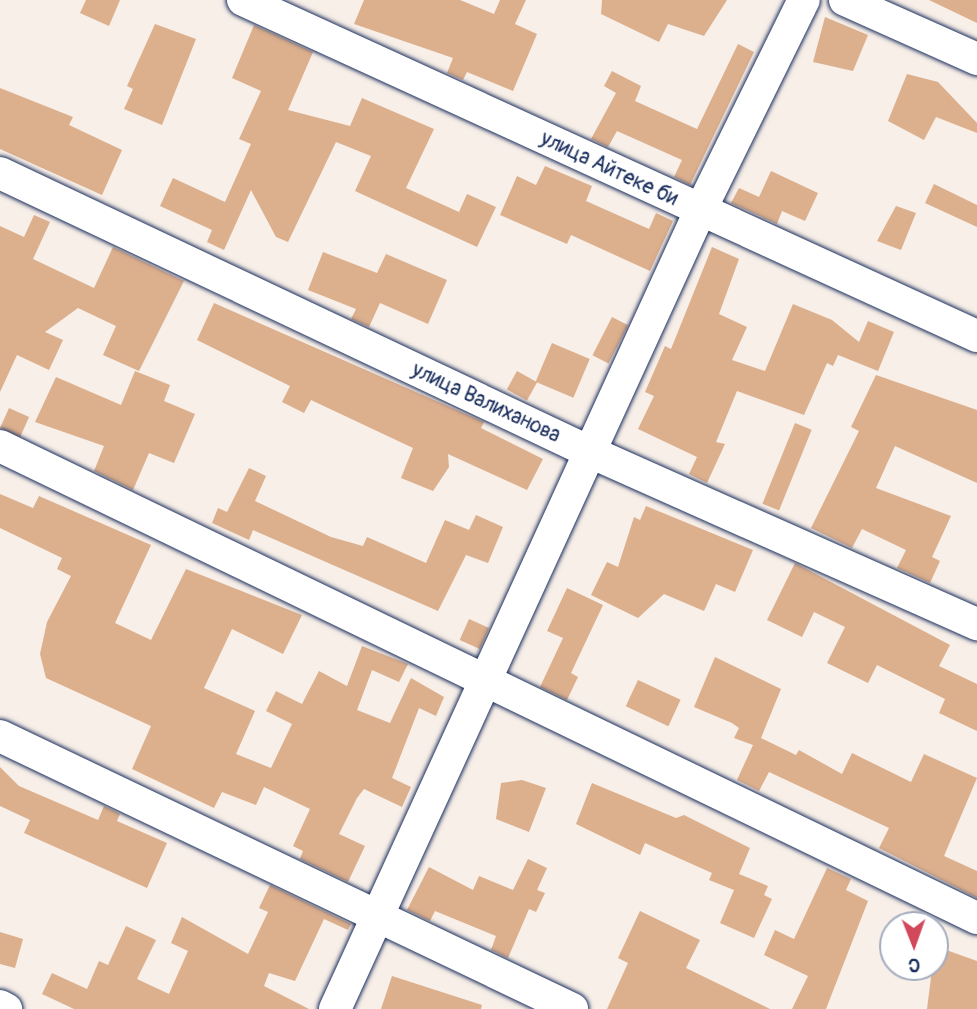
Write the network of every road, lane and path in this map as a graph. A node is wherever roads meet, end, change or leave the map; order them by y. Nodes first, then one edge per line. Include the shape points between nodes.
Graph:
1 (243, 0) edge
2 (804, 0) edge
3 (845, 0) edge
4 (977, 59) edge
5 (0, 173) edge
6 (700, 211) junction
7 (977, 336) edge
8 (0, 446) edge
9 (590, 452) junction
10 (977, 624) edge
11 (485, 684) junction
12 (0, 736) edge
13 (379, 917) junction
14 (977, 918) edge
15 (0, 1006) edge
16 (6, 1009) edge
17 (335, 1009) edge
18 (572, 1009) edge

1 - 6 street, улица Айтеке би
2 - 6 street
3 - 4 street
5 - 9 street, улица Валиханова
6 - 7 street, улица Айтеке би
6 - 9 street
8 - 11 street via 243,559
9 - 10 street, улица Валиханова
9 - 11 street
11 - 13 street
11 - 14 street
12 - 13 street
13 - 17 street
13 - 18 street
15 - 16 street

